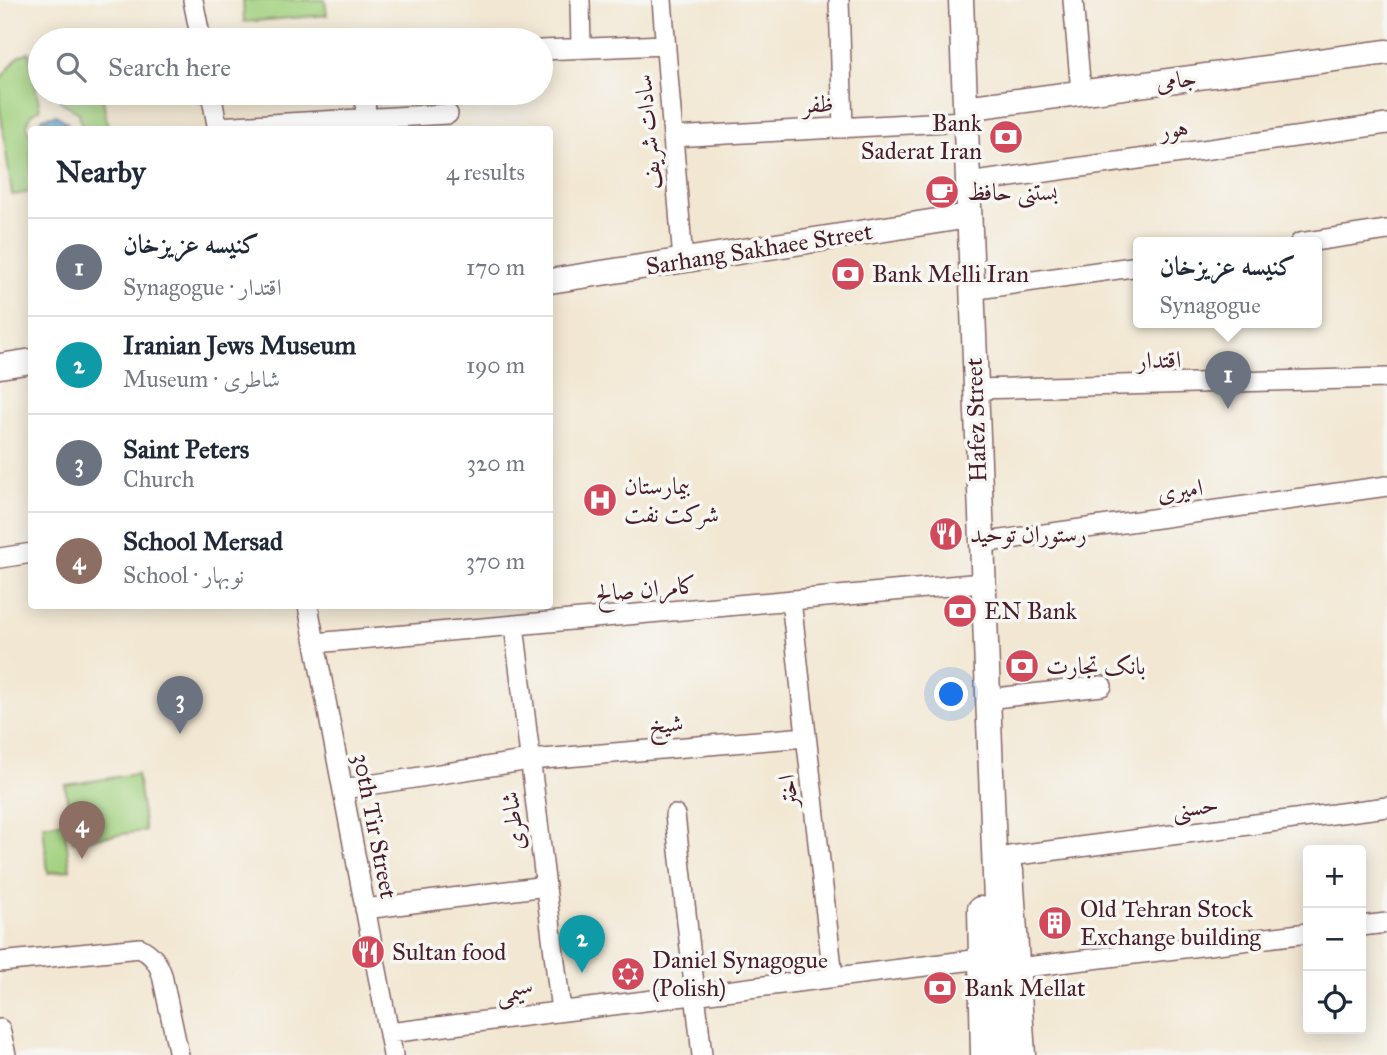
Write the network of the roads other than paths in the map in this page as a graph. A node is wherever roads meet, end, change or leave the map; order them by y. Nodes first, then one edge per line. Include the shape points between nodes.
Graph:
1 (193, 0) edge
2 (580, 0) edge
3 (662, 0) edge
4 (839, 0) edge
5 (961, 0) edge
6 (1073, 0) edge
7 (199, 28) edge
8 (665, 45) junction
9 (581, 48) junction
10 (553, 49) edge
11 (1387, 52) edge
12 (1081, 92) junction
13 (213, 105) edge
14 (366, 105) edge
15 (448, 114) dead end
16 (965, 114) junction
17 (365, 119) junction
18 (1387, 124) edge
19 (217, 126) edge
20 (250, 126) edge
21 (843, 128) junction
22 (673, 137) junction
23 (968, 183) junction
24 (969, 216) junction
25 (1387, 230) edge
26 (1322, 240) edge
27 (683, 261) junction
28 (1133, 267) edge
29 (553, 281) edge
30 (971, 290) junction
31 (28, 362) edge
32 (0, 366) edge
33 (1387, 378) edge
34 (975, 389) junction
35 (1387, 486) edge
36 (980, 543) junction
37 (28, 554) edge
38 (0, 558) edge
39 (982, 583) junction
40 (791, 600) junction
41 (309, 609) edge
42 (514, 625) junction
43 (315, 643) junction
44 (1102, 686) dead end
45 (986, 699) junction
46 (806, 737) junction
47 (530, 760) junction
48 (343, 789) junction
49 (1387, 807) edge
50 (675, 815) dead end
51 (1000, 851) junction
52 (546, 886) junction
53 (365, 909) junction
54 (1387, 923) edge
55 (1366, 925) edge
56 (1303, 934) edge
57 (981, 959) junction
58 (0, 962) edge
59 (1018, 968) junction
60 (833, 977) junction
61 (695, 995) junction
62 (561, 1011) junction
63 (0, 1029) edge
64 (389, 1033) junction
65 (6, 1055) edge
66 (179, 1055) edge
67 (393, 1055) edge
68 (702, 1055) edge
69 (983, 1055) edge
70 (1002, 1055) edge
71 (1023, 1055) edge

1 - 7 street
2 - 9 street
3 - 8 street, سادات شریف
4 - 21 street
5 - 16 main road, Hafez Street
6 - 12 street
8 - 9 street
8 - 22 street, سادات شریف
9 - 10 street
11 - 12 main road, جامی
12 - 16 main road, جامی
13 - 19 street
14 - 17 street
15 - 17 street
16 - 21 street, ظفر
16 - 23 main road, Hafez Street
17 - 20 street
18 - 23 street, هور
21 - 22 street, ظفر
22 - 27 street, سادات شریف
23 - 24 main road, Hafez Street
24 - 27 main road, Sarhang Sakhaee Street
24 - 30 main road, Hafez Street
25 - 26 street
27 - 29 main road, Sarhang Sakhaee Street
28 - 30 street
30 - 34 main road, Hafez Street
31 - 32 main road
33 - 34 street, اقتدار
34 - 36 main road, Hafez Street
35 - 36 street, امیری
36 - 39 main road, Hafez Street
37 - 38 street
39 - 40 street, کامران صالح
39 - 45 main road, Hafez Street
40 - 42 street, کامران صالح
40 - 46 street, اختر
41 - 43 street, 30th Tir Street
42 - 43 street, کامران صالح
42 - 47 street, شاطری
43 - 48 street, 30th Tir Street
44 - 45 street
45 - 51 main road, Hafez Street
46 - 47 street, شیخ
46 - 60 street, اختر
47 - 48 street, شیخ
47 - 52 street, شاطری
48 - 53 street, 30th Tir Street
49 - 51 street, حسنی
50 - 61 street
51 - 57 main road, Hafez Street via 982,863 979,876
51 - 59 main road, Hafez Street
51 - 70 main road, Hafez Street via 997,939
52 - 53 street
52 - 62 street, شاطری
53 - 64 street, 30th Tir Street
54 - 55 street
56 - 59 street
57 - 60 street, سیمی
57 - 69 main road, Hafez Street
58 - 66 street via 140,948 147,951 162,975
59 - 71 main road, Hafez Street
60 - 61 street, سیمی
61 - 62 street, سیمی
61 - 68 street
62 - 64 street, سیمی
63 - 65 street
64 - 67 street, 30th Tir Street

